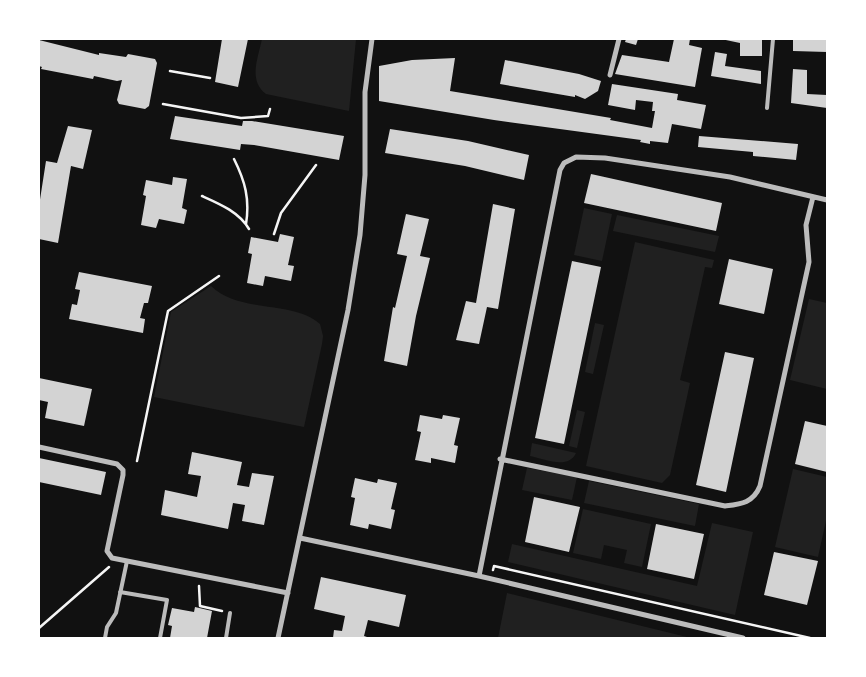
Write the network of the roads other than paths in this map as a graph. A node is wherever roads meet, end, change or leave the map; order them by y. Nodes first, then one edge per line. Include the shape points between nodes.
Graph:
1 (372, 39) edge
2 (619, 39) edge
3 (773, 39) edge
4 (610, 75) dead end
5 (767, 108) dead end
6 (813, 197) junction
7 (827, 200) edge
8 (39, 448) edge
9 (500, 459) junction
10 (300, 538) junction
11 (126, 561) junction
12 (479, 576) junction
13 (120, 592) junction
14 (288, 593) junction
15 (230, 613) road end
16 (104, 638) edge
17 (160, 638) edge
18 (226, 638) edge
19 (278, 638) edge
20 (743, 638) edge

1 - 10 street via 366,92 360,235 348,310
2 - 4 street
3 - 5 lane
6 - 7 street
6 - 9 street via 730,177 634,162 576,157 564,164 560,170
6 - 9 street via 806,225 809,262 760,486 748,502 724,506
8 - 11 street via 120,466 123,475 107,551
9 - 12 street
10 - 12 street
10 - 14 street
11 - 13 lane
11 - 14 street
12 - 20 street
13 - 16 lane via 116,613
13 - 17 lane via 167,600
14 - 19 street
15 - 18 lane

